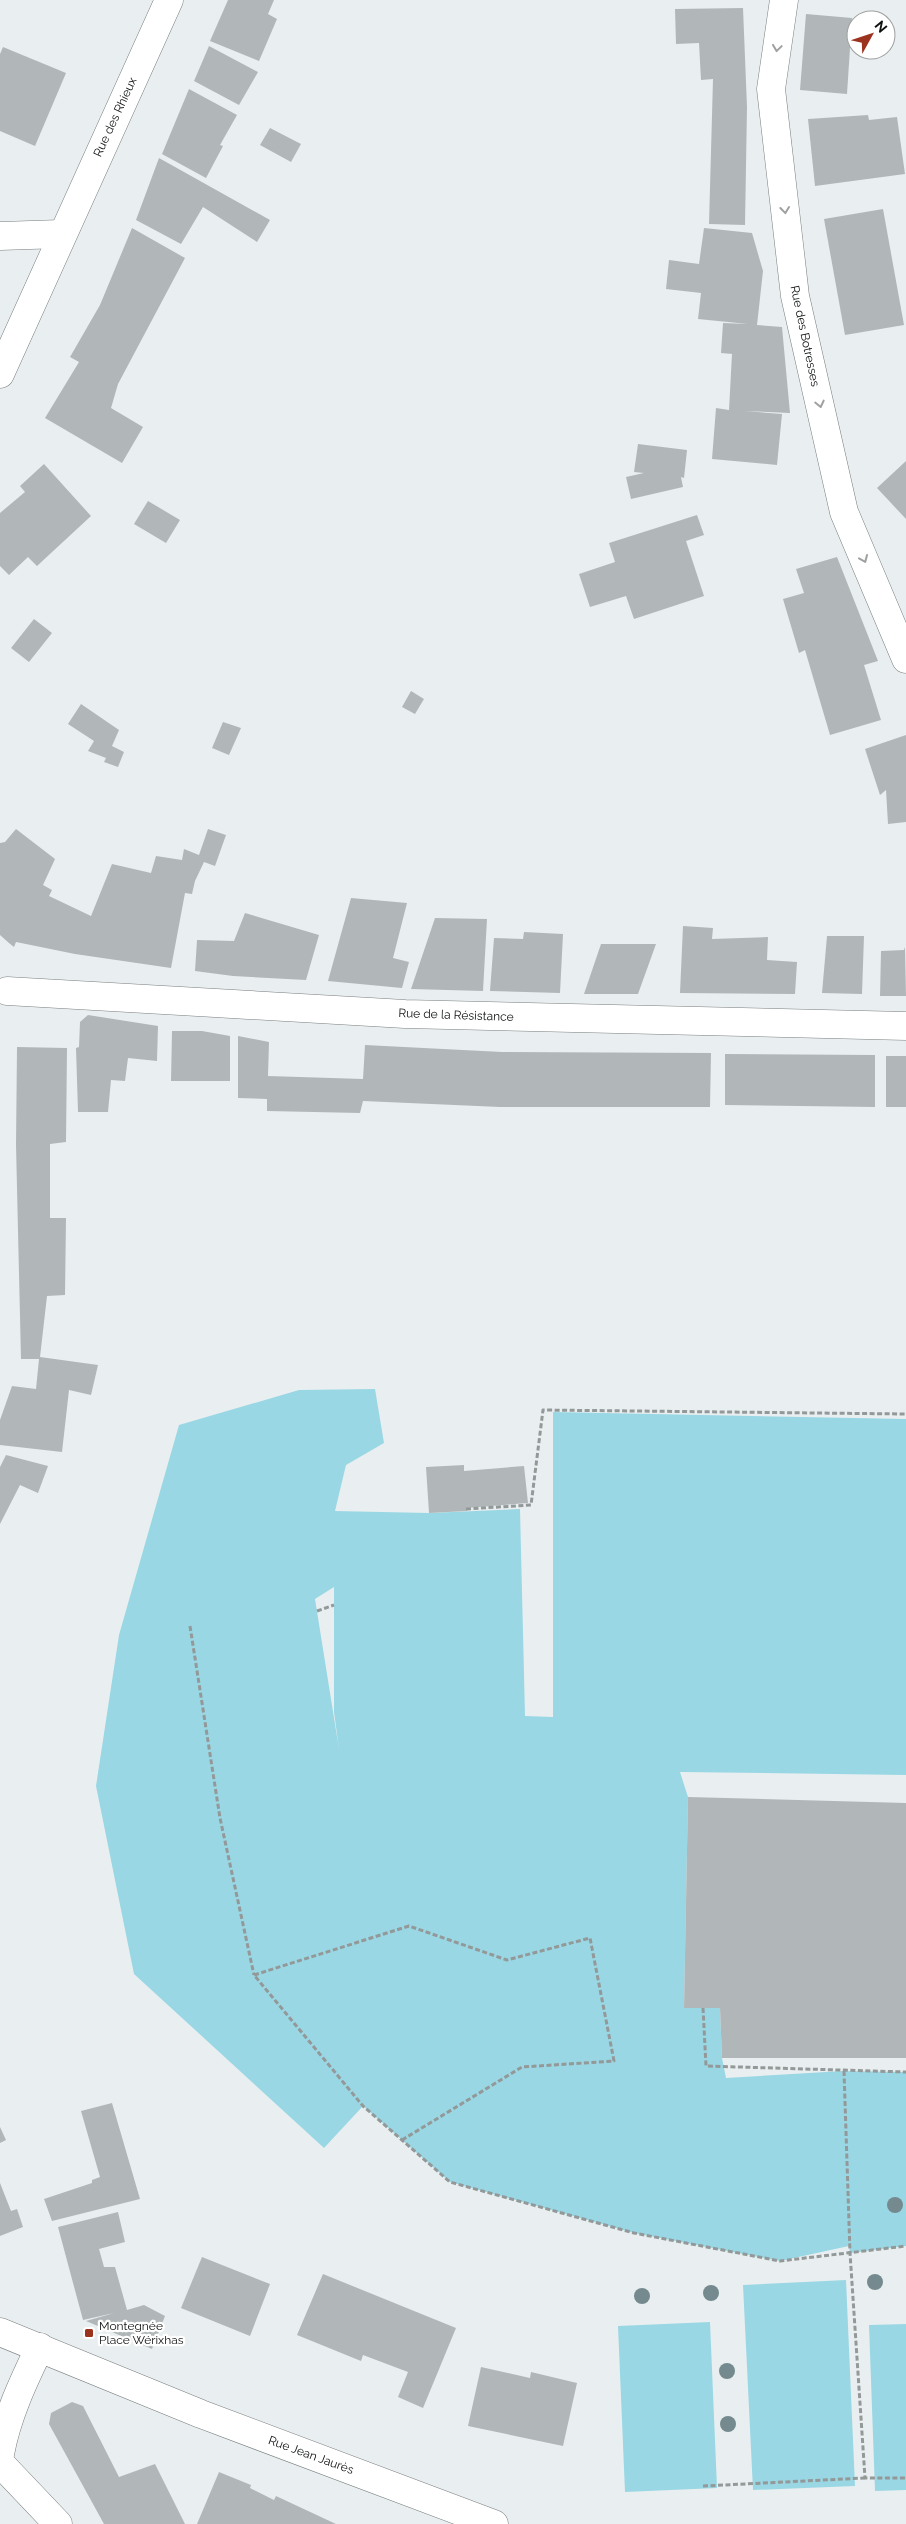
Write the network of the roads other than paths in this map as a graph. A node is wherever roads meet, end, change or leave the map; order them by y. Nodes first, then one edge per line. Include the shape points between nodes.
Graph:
1 (169, 0) edge
2 (784, 0) edge
3 (61, 234) junction
4 (0, 236) edge
5 (0, 374) edge
6 (906, 659) edge
7 (2, 997) edge
8 (906, 1026) edge
9 (0, 2332) edge
10 (40, 2347) junction
11 (0, 2454) edge
12 (0, 2463) edge
13 (58, 2524) edge
14 (494, 2524) edge

1 - 3 street, Rue des Rhieux
2 -> 6 street, Rue des Botresses via 771,89 795,296 844,512
3 - 4 street
3 - 5 street, Rue des Rhieux
7 - 8 street, Rue de la Résistance via 405,1014
9 - 10 street, Rue Jean Jaurès
10 - 11 street via 4,2431
10 - 14 street, Rue Jean Jaurès via 200,2414
12 - 13 street

